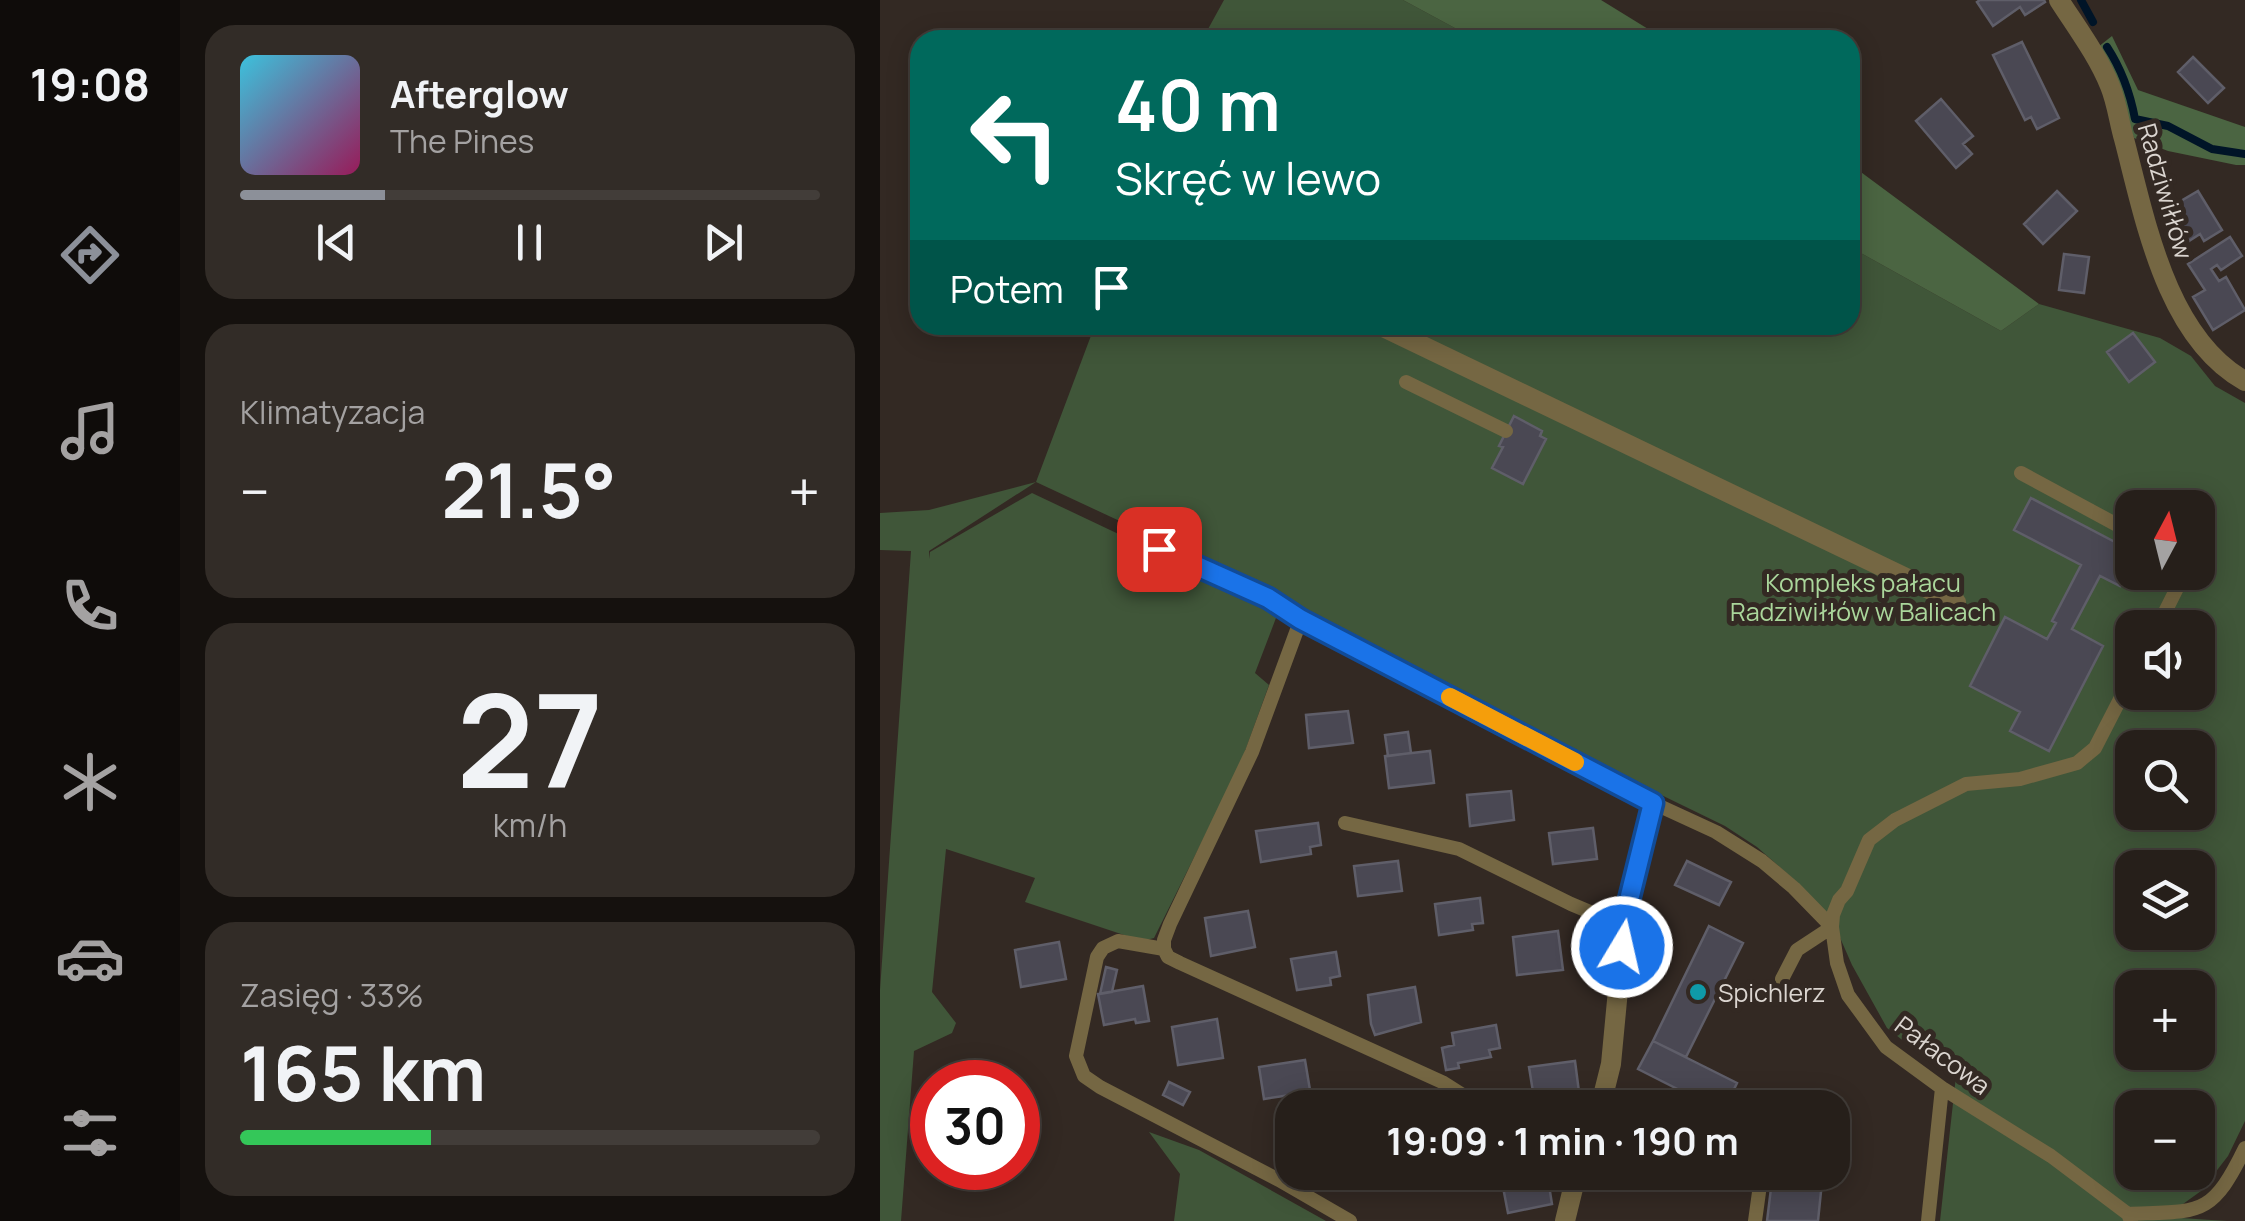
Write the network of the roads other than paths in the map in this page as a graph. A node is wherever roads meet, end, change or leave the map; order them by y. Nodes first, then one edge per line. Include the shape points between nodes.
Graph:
1 (2059, 0) edge
2 (1400, 335) edge
3 (2245, 381) edge
4 (1406, 382) dead end
5 (1506, 431) dead end
6 (2022, 473) dead end
7 (2115, 524) edge
8 (1159, 549) dead end
9 (1956, 602) dead end
10 (1300, 619) junction
11 (2115, 709) edge
12 (1653, 803) junction
13 (1345, 823) dead end
14 (1625, 916) junction
15 (1832, 927) junction
16 (1164, 949) junction
17 (1782, 979) dead end
18 (1942, 1088) junction
19 (1454, 1090) edge
20 (1604, 1090) edge
21 (2245, 1148) edge
22 (1573, 1190) edge
23 (1759, 1190) edge
24 (2129, 1217) edge
25 (1350, 1221) edge
26 (1565, 1221) edge
27 (1755, 1221) edge
28 (1928, 1221) edge

1 - 3 street, Radziwiłłów via 2110,87 2159,264 2188,326
2 - 9 street
4 - 5 lane
6 - 7 lane
8 - 10 lane
10 - 12 lane
10 - 16 lane via 1252,752
11 - 15 lane via 2095,748 2078,763 2020,779 1966,784 1869,840
12 - 14 street
12 - 15 lane via 1762,861
13 - 14 lane via 1460,849 1590,912
14 - 20 street
15 - 17 lane via 1797,950
15 - 18 lane, Pałacowa via 1848,995 1886,1047
16 - 19 lane via 1180,964
16 - 25 lane via 1118,941 1097,957 1076,1056 1084,1076
18 - 24 lane, Pałacowa via 2051,1156
18 - 28 lane
21 - 24 lane via 2213,1201 2192,1211
22 - 26 street
23 - 27 lane

